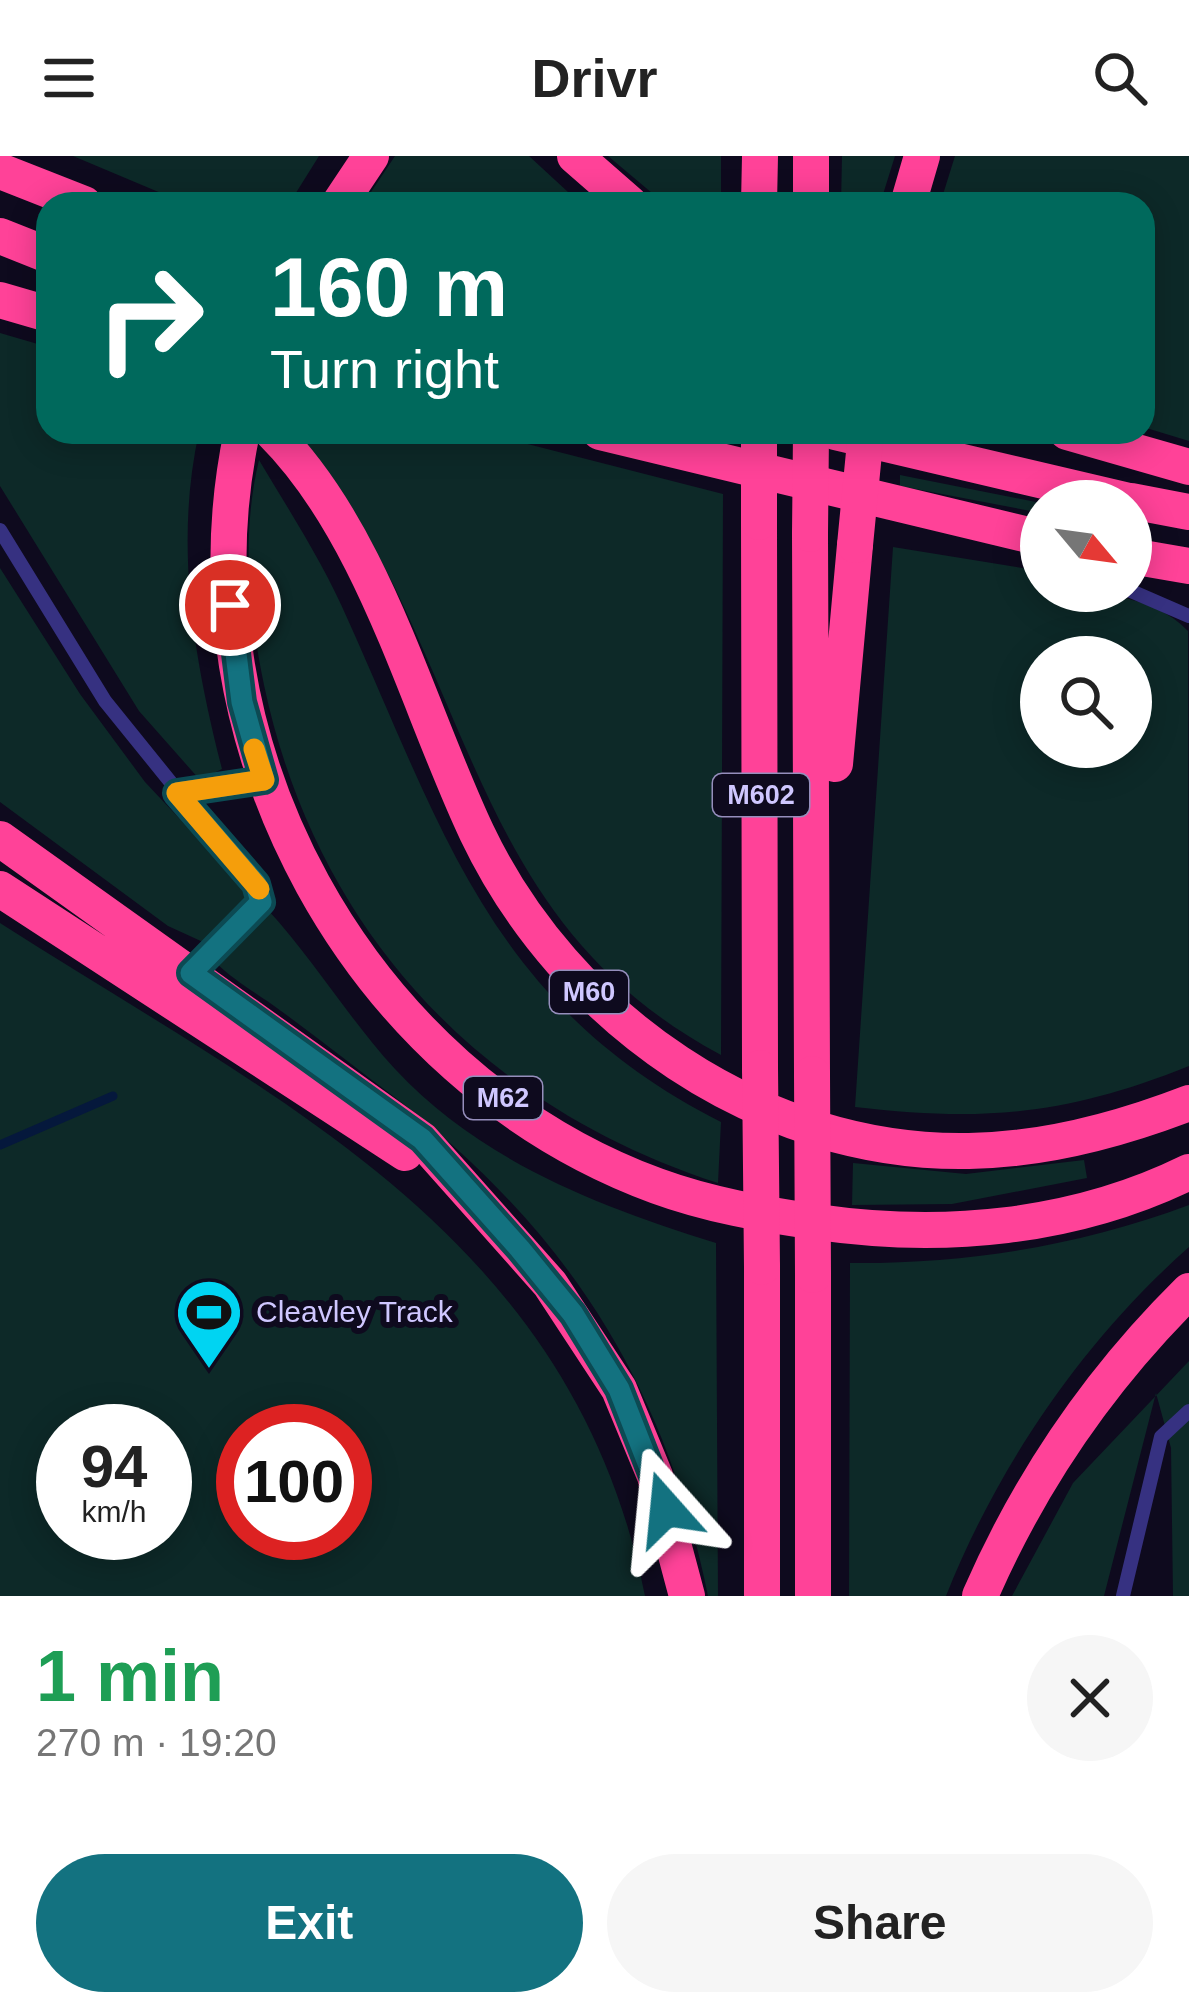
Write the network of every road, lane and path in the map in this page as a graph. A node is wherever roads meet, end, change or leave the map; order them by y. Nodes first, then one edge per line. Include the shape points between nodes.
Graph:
1 (371, 156) edge
2 (575, 156) edge
3 (760, 156) edge
4 (812, 156) edge
5 (922, 156) edge
6 (0, 171) edge
7 (53, 192) edge
8 (347, 192) edge
9 (616, 192) edge
10 (760, 192) edge
11 (812, 192) edge
12 (912, 192) edge
13 (0, 236) edge
14 (36, 250) edge
15 (0, 301) edge
16 (36, 311) edge
17 (282, 444) edge
18 (649, 444) edge
19 (759, 444) edge
20 (811, 444) edge
21 (865, 444) edge
22 (886, 444) edge
23 (1109, 444) edge
24 (239, 449) edge
25 (1189, 467) edge
26 (1040, 480) edge
27 (1152, 505) edge
28 (1189, 512) edge
29 (0, 530) edge
30 (1020, 535) edge
31 (1152, 560) edge
32 (1189, 566) edge
33 (1152, 600) edge
34 (1189, 616) edge
35 (264, 780) junction
36 (177, 793) junction
37 (0, 838) edge
38 (0, 890) edge
39 (191, 973) junction
40 (813, 1000) junction
41 (1189, 1103) edge
42 (447, 1171) junction
43 (1189, 1172) edge
44 (1189, 1291) edge
45 (1189, 1411) edge
46 (687, 1596) edge
47 (762, 1596) edge
48 (813, 1596) edge
49 (980, 1596) edge
50 (1123, 1596) edge

1 - 8 highway
2 - 9 highway
3 - 10 highway
4 - 11 highway
5 - 12 highway
6 - 7 highway
13 - 14 highway
15 - 16 highway
17 - 41 highway, M60 via 316,484 362,566 501,879 566,968 664,1056 795,1118 928,1149 1063,1141
18 - 30 highway
19 - 47 highway, M602, bridge
20 - 40 highway, M602, bridge
21 - 40 highway, M602, bridge
22 - 26 highway
23 - 25 highway
24 - 35 highway, M62 via 228,530 234,649
27 - 28 highway
29 - 36 lane via 105,701
31 - 32 highway
33 - 34 lane
35 - 36 lane
35 - 43 highway, M62 via 323,904 400,1012 512,1106 642,1180 750,1212 953,1233 1064,1214
36 - 39 lane via 261,894 256,911
37 - 39 highway
38 - 42 highway via 336,1111
39 - 42 highway via 422,1139
40 - 48 highway, M602, bridge
42 - 46 highway via 550,1284 619,1389 655,1476
44 - 49 highway via 1065,1436
45 - 50 lane via 1161,1437

